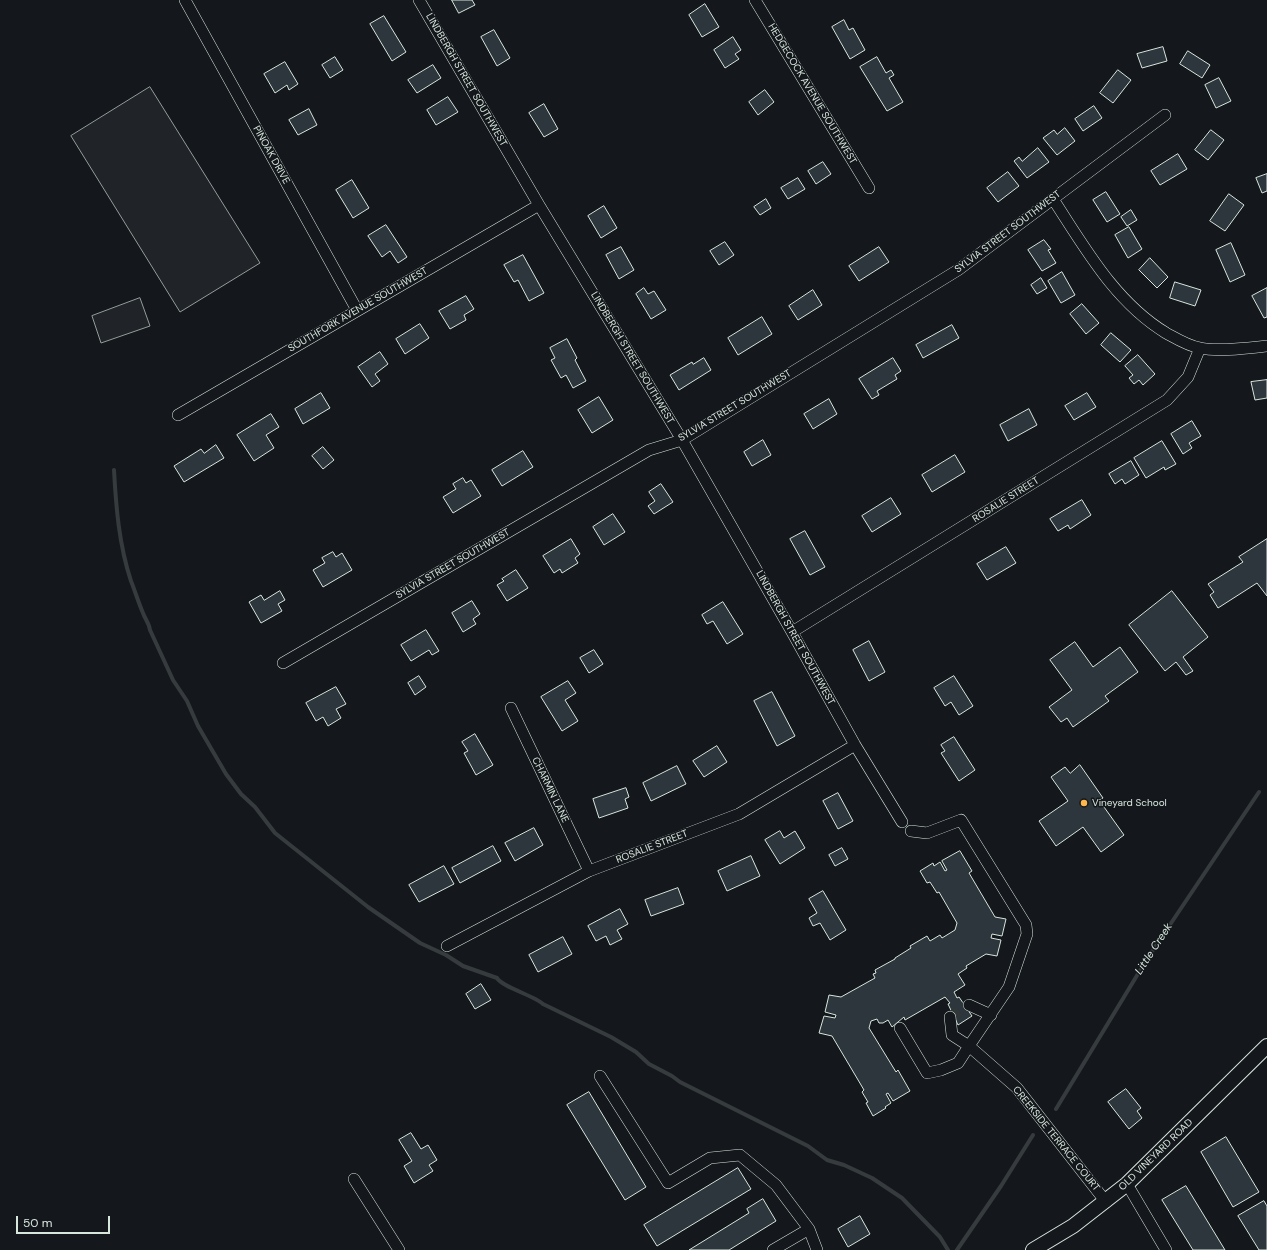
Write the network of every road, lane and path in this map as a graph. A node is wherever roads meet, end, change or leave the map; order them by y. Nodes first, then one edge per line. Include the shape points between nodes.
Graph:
1 (185, 0) edge
2 (419, 0) edge
3 (755, 0) edge
4 (1165, 115) dead end
5 (869, 188) dead end
6 (1053, 199) junction
7 (539, 205) junction
8 (357, 310) junction
9 (1267, 346) edge
10 (1200, 348) junction
11 (178, 415) dead end
12 (682, 440) junction
13 (792, 632) junction
14 (283, 663) dead end
15 (511, 708) dead end
16 (855, 745) junction
17 (902, 822) dead end
18 (911, 831) dead end
19 (589, 871) junction
20 (448, 946) dead end
21 (969, 1005) dead end
22 (991, 1015) junction
23 (950, 1017) dead end
24 (900, 1028) dead end
25 (969, 1046) junction
26 (1267, 1046) edge
27 (600, 1076) dead end
28 (354, 1179) dead end
29 (1127, 1184) junction
30 (1106, 1202) junction
31 (809, 1229) junction
32 (399, 1250) edge
33 (773, 1250) edge
34 (817, 1250) edge
35 (1033, 1250) edge
36 (1166, 1250) edge

1 - 8 street, PINOAK DRIVE
2 - 7 street, LINDBERGH STREET SOUTHWEST
3 - 5 street, HEDGECOCK AVENUE SOUTHWEST
4 - 6 street, SYLVIA STREET SOUTHWEST
6 - 10 street via 1096,266 1131,307 1151,324 1180,341
6 - 12 street, SYLVIA STREET SOUTHWEST via 958,270
7 - 8 street, SOUTHFORK AVENUE SOUTHWEST
7 - 12 street, LINDBERGH STREET SOUTHWEST
8 - 11 street, SOUTHFORK AVENUE SOUTHWEST
9 - 10 street via 1239,349
10 - 13 street, ROSALIE STREET via 1188,378 1167,400
12 - 13 street, LINDBERGH STREET SOUTHWEST
12 - 14 street, SYLVIA STREET SOUTHWEST via 649,450
13 - 16 street, LINDBERGH STREET SOUTHWEST
15 - 19 street, CHARMIN LANE
16 - 17 street, LINDBERGH STREET SOUTHWEST
16 - 19 street, ROSALIE STREET via 739,814
18 - 22 street via 927,833 961,820 1026,925 1027,934 1009,987
19 - 20 street, ROSALIE STREET
21 - 22 street
22 - 25 street
23 - 25 street, CREEKSIDE TERRACE COURT via 952,1035
24 - 25 street via 927,1073 958,1062
25 - 30 street, CREEKSIDE TERRACE COURT via 1016,1088
26 - 29 street, OLD VINEYARD ROAD
27 - 31 street via 668,1183 710,1158 740,1155 776,1185
28 - 32 street
29 - 30 street, OLD VINEYARD ROAD
29 - 36 street
30 - 35 street, OLD VINEYARD ROAD
31 - 33 street
31 - 34 street

